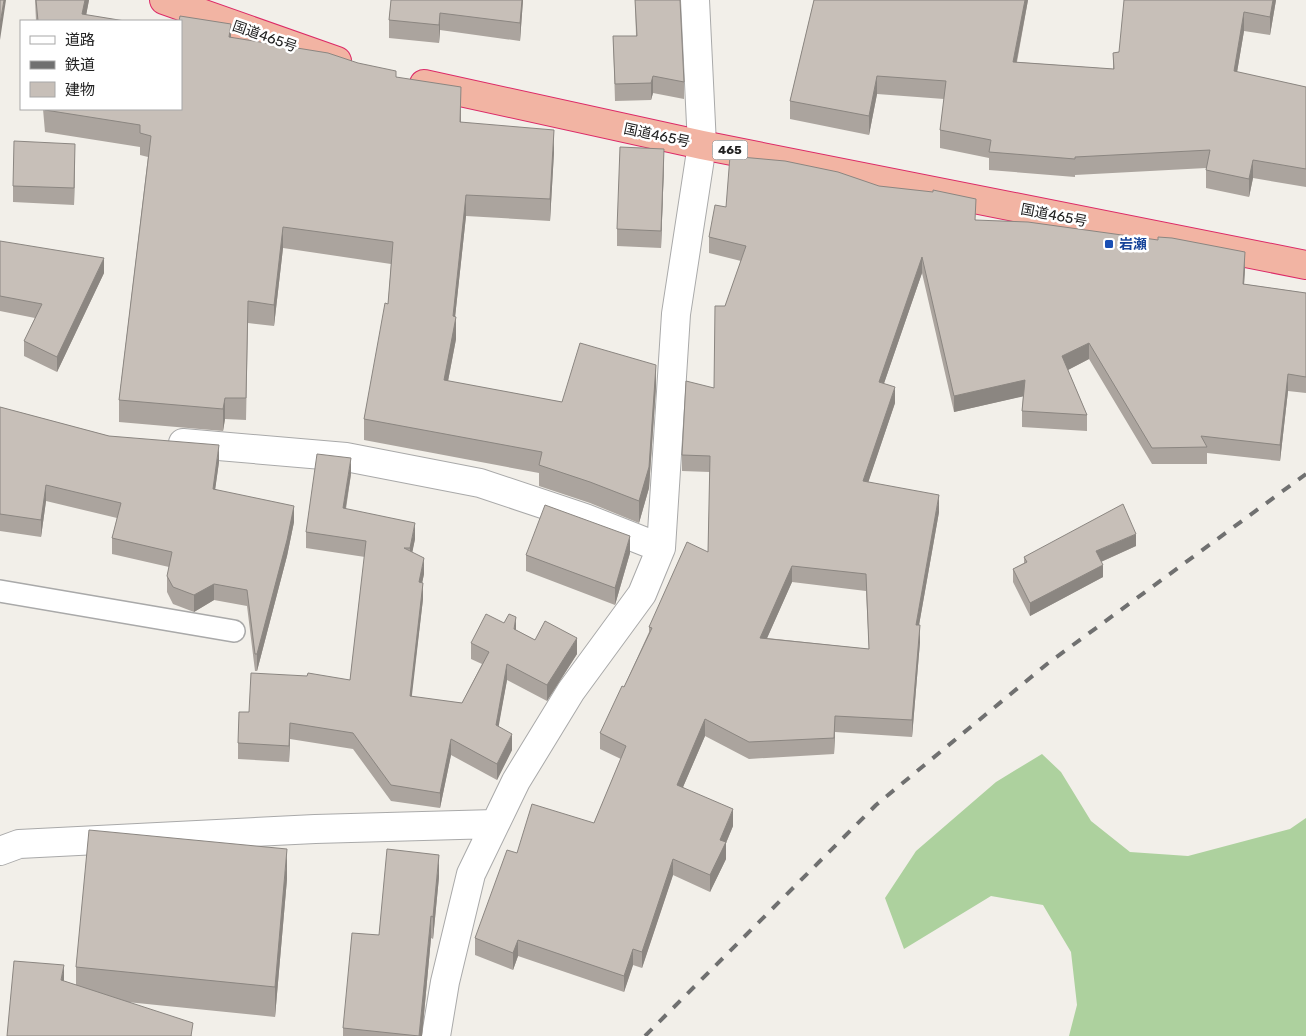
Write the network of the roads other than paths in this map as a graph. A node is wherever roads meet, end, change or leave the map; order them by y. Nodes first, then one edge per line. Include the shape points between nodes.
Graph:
1 (164, 0) edge
2 (695, 0) edge
3 (361, 70) edge
4 (399, 78) edge
5 (702, 145) junction
6 (1306, 265) edge
7 (161, 441) edge
8 (662, 548) junction
9 (0, 591) edge
10 (234, 631) dead end
11 (495, 824) junction
12 (0, 851) edge
13 (436, 1036) edge

1 - 3 highway, 国道465号
2 - 5 street
4 - 5 highway, 国道465号 / 465
5 - 6 highway, 国道465号 / 465
5 - 8 street via 676,314
7 - 8 street via 346,457 480,482
8 - 11 street via 642,594 571,691 516,781
9 - 10 lane
11 - 12 street via 315,829 19,844
11 - 13 street via 471,874 444,982

